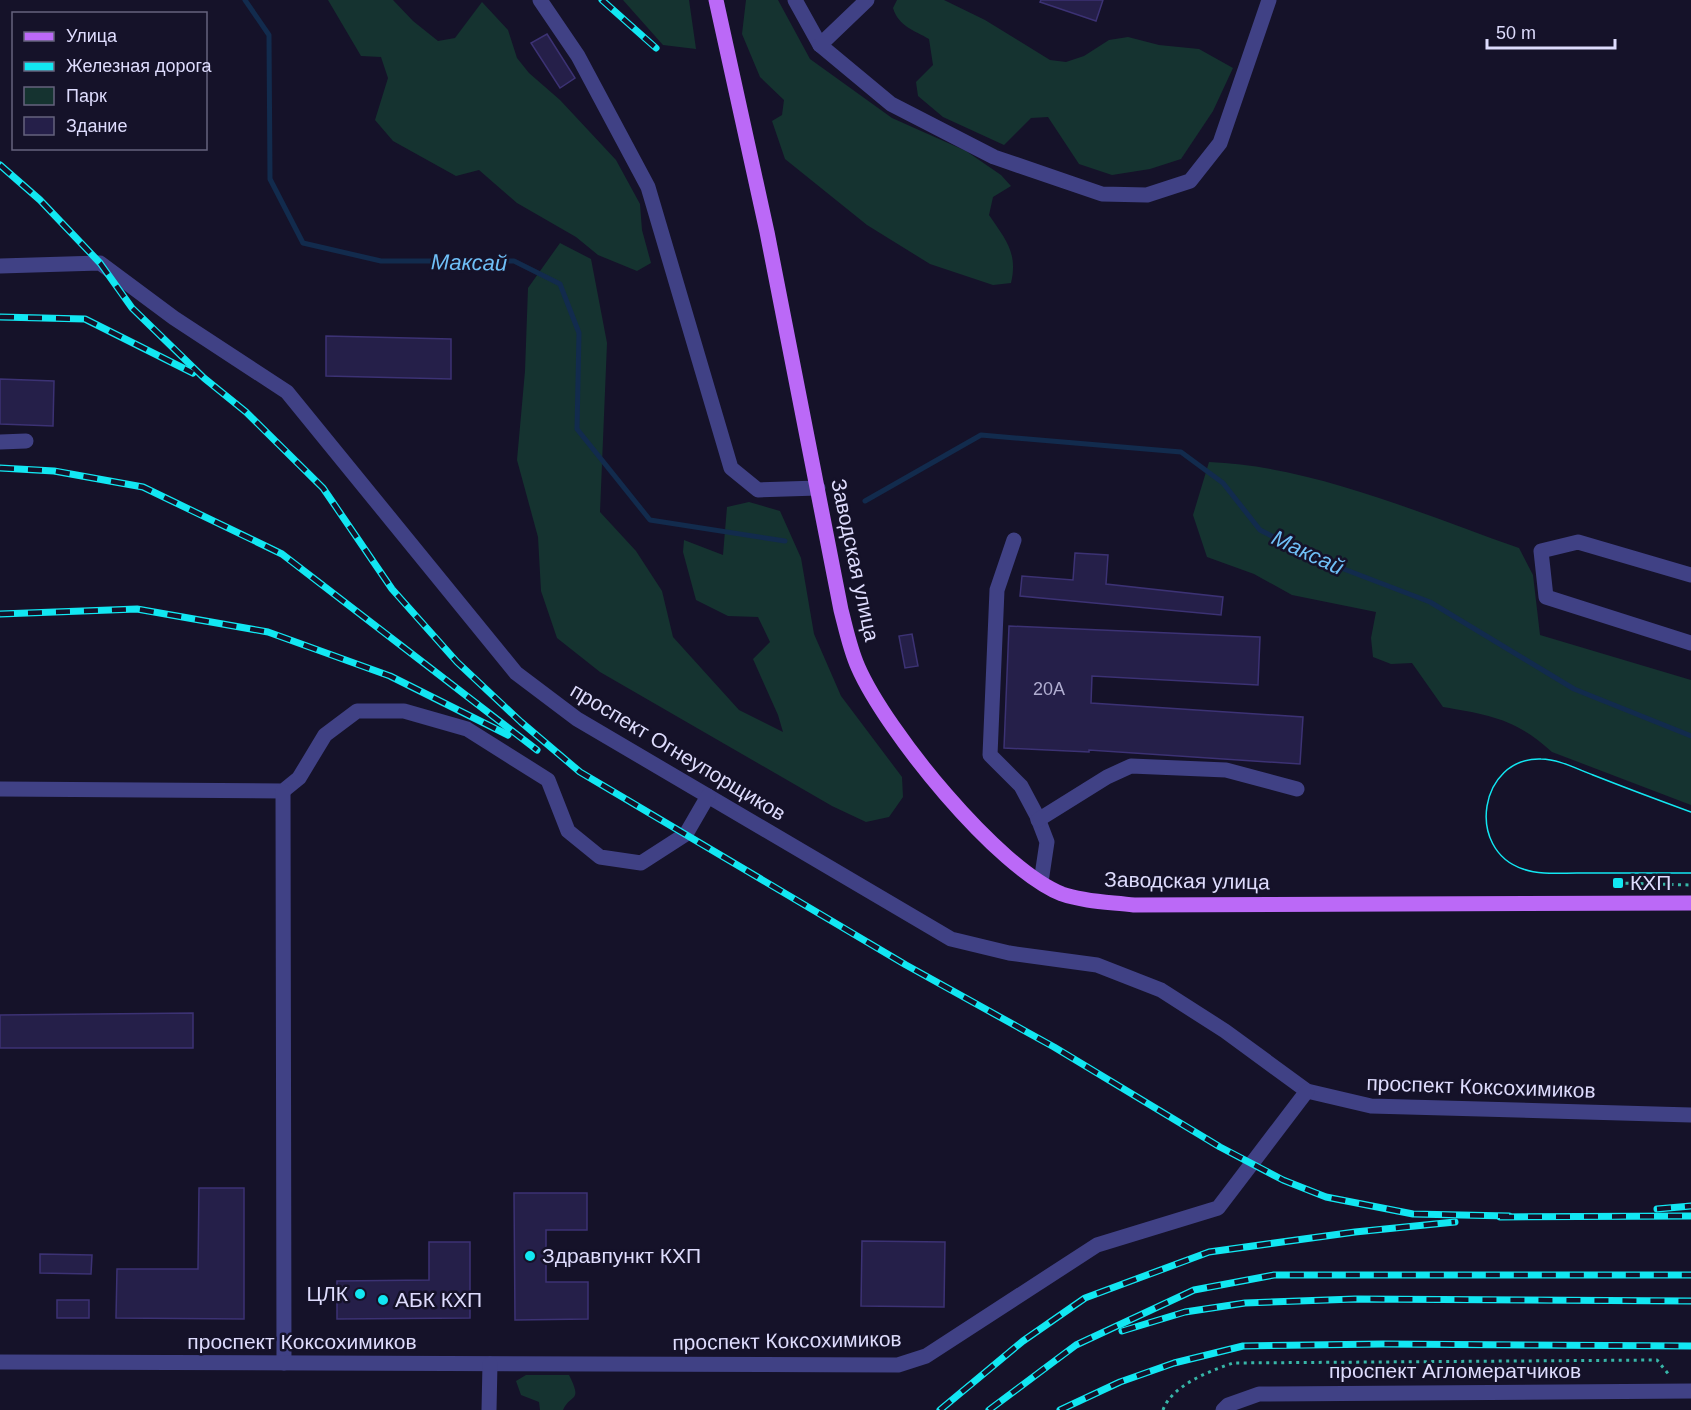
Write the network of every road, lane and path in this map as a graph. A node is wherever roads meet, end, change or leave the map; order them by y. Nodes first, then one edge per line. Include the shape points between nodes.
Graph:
1 (540, 0) edge
2 (716, 0) edge
3 (795, 0) edge
4 (867, 0) edge
5 (1269, 0) edge
6 (820, 45) junction
7 (0, 266) edge
8 (26, 441) dead end
9 (0, 442) edge
10 (818, 488) junction
11 (1014, 540) dead end
12 (1690, 576) edge
13 (1691, 643) edge
14 (0, 789) edge
15 (1297, 789) dead end
16 (283, 791) junction
17 (708, 796) junction
18 (1038, 820) junction
19 (1041, 882) junction
20 (1618, 883) dead end
21 (1691, 885) edge
22 (1691, 903) edge
23 (1307, 1091) junction
24 (1691, 1115) edge
25 (0, 1362) edge
26 (284, 1363) junction
27 (490, 1364) junction
28 (1673, 1380) dead end
29 (1691, 1391) edge
30 (489, 1410) edge
31 (1163, 1410) edge
32 (1223, 1410) edge

1 - 10 street via 578,56 648,187 731,468 758,490
2 - 10 main road, Заводская улица
3 - 6 street
4 - 6 street
5 - 6 street via 1220,143 1190,181 1148,195 1102,194 994,156 891,104
7 - 17 street, проспект Огнеупорщиков via 100,263 174,318 287,392 516,673 577,719
8 - 9 street
10 - 19 main road, Заводская улица via 841,610 858,666 888,721 985,836
11 - 18 street via 998,590 990,754 1021,786
12 - 13 street via 1578,542 1542,552 1546,597
14 - 16 street
15 - 18 street via 1226,770 1131,766
16 - 17 street via 298,778 325,735 357,711 404,711 467,729 548,780 568,831 600,857 641,863 686,834
16 - 26 street
17 - 23 street, проспект Огнеупорщиков via 951,939 1097,965 1161,990
18 - 19 street via 1047,842
19 - 22 main road, Заводская улица via 1062,894 1134,905
20 - 21 path
23 - 24 street, проспект Коксохимиков via 1371,1106
23 - 27 street, проспект Коксохимиков via 1218,1208 1097,1245 926,1356 898,1365
25 - 26 street, проспект Коксохимиков
26 - 27 street, проспект Коксохимиков
27 - 30 street
28 - 31 path via 1657,1360 1233,1363 1200,1374 1166,1402
29 - 32 street, проспект Агломератчиков via 1259,1394

